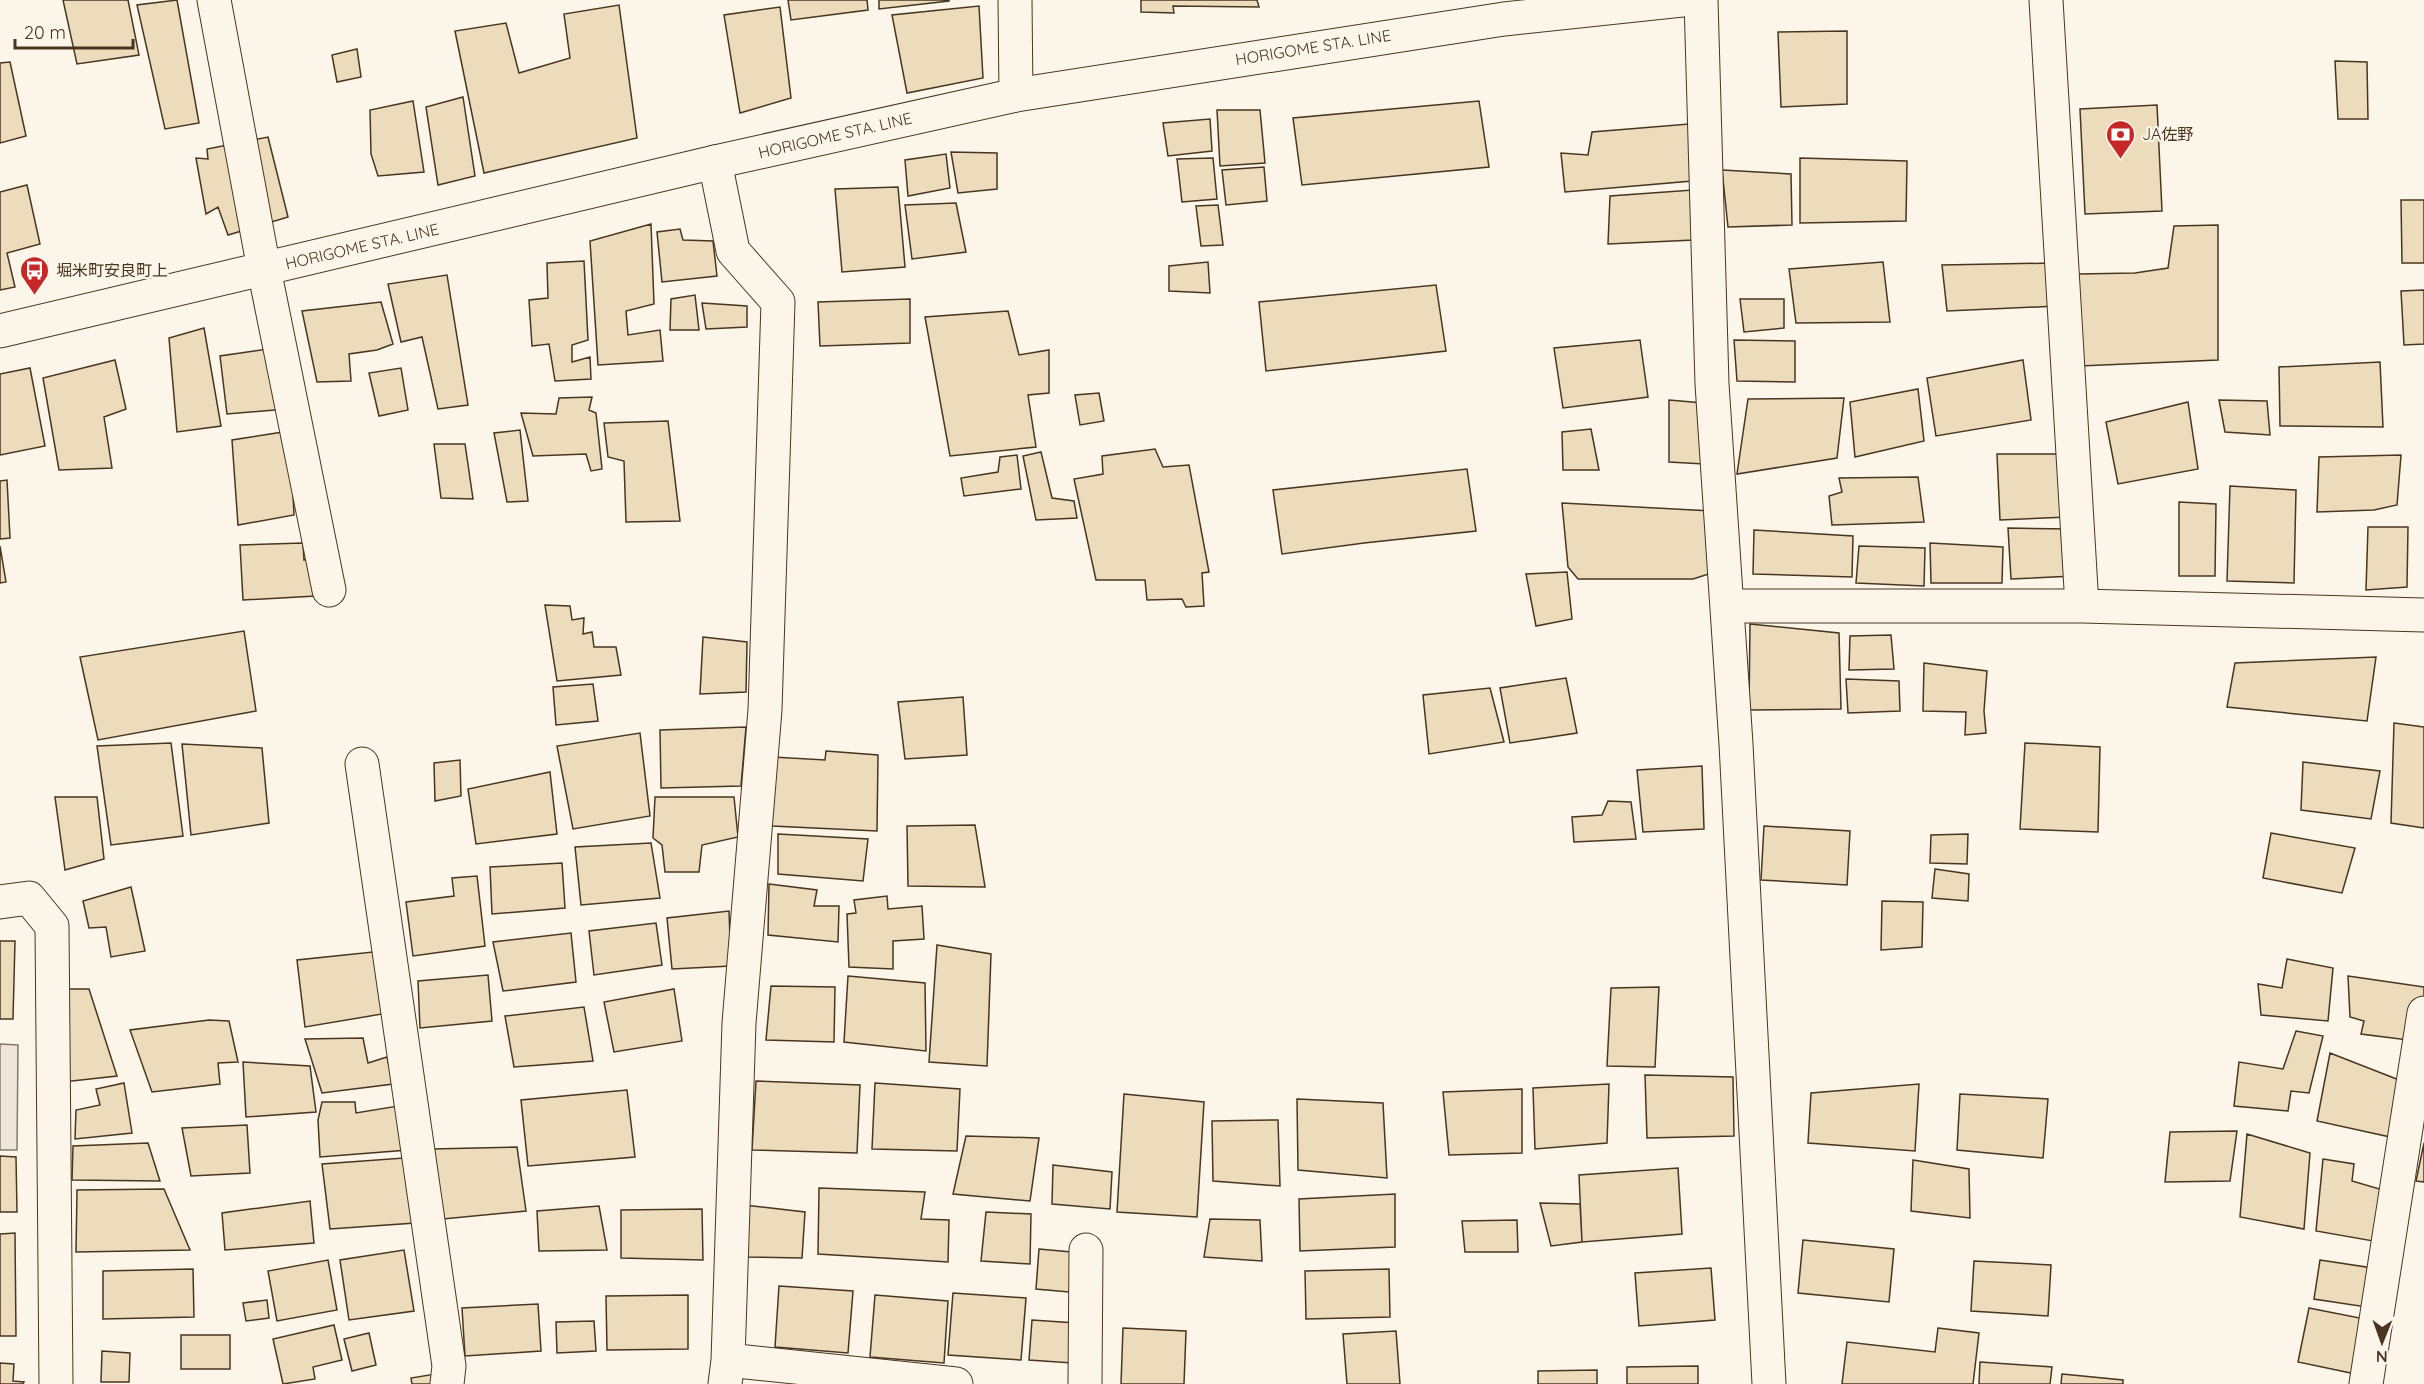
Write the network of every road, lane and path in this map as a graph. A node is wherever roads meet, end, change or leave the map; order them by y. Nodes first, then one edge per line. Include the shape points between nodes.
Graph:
1 (214, 0) edge
2 (1015, 0) edge
3 (1682, 0) edge
4 (1701, 0) edge
5 (2046, 0) edge
6 (1016, 94) junction
7 (715, 162) junction
8 (264, 269) junction
9 (0, 331) edge
10 (329, 590) dead end
11 (1727, 606) junction
12 (2082, 606) junction
13 (2424, 615) edge
14 (362, 764) dead end
15 (0, 902) edge
16 (2424, 1013) edge
17 (2421, 1051) edge
18 (1086, 1250) dead end
19 (726, 1372) edge
20 (880, 1380) edge
21 (56, 1384) edge
22 (447, 1384) edge
23 (956, 1384) edge
24 (1085, 1384) edge
25 (1769, 1384) edge
26 (2366, 1384) edge

1 - 8 street
2 - 6 street
3 - 6 street, HORIGOME STA. LINE via 1504,19
4 - 11 street via 1712,384
5 - 12 street
6 - 7 street, HORIGOME STA. LINE
7 - 8 street, HORIGOME STA. LINE
7 - 19 street via 733,251 778,302 765,710 739,1023
8 - 9 street, HORIGOME STA. LINE
8 - 10 street
11 - 12 street
11 - 25 street
12 - 13 street
14 - 22 street via 449,1366
15 - 21 street via 29,898 52,926
16 - 17 street
17 - 26 street
18 - 24 street
19 - 20 street
20 - 23 street

